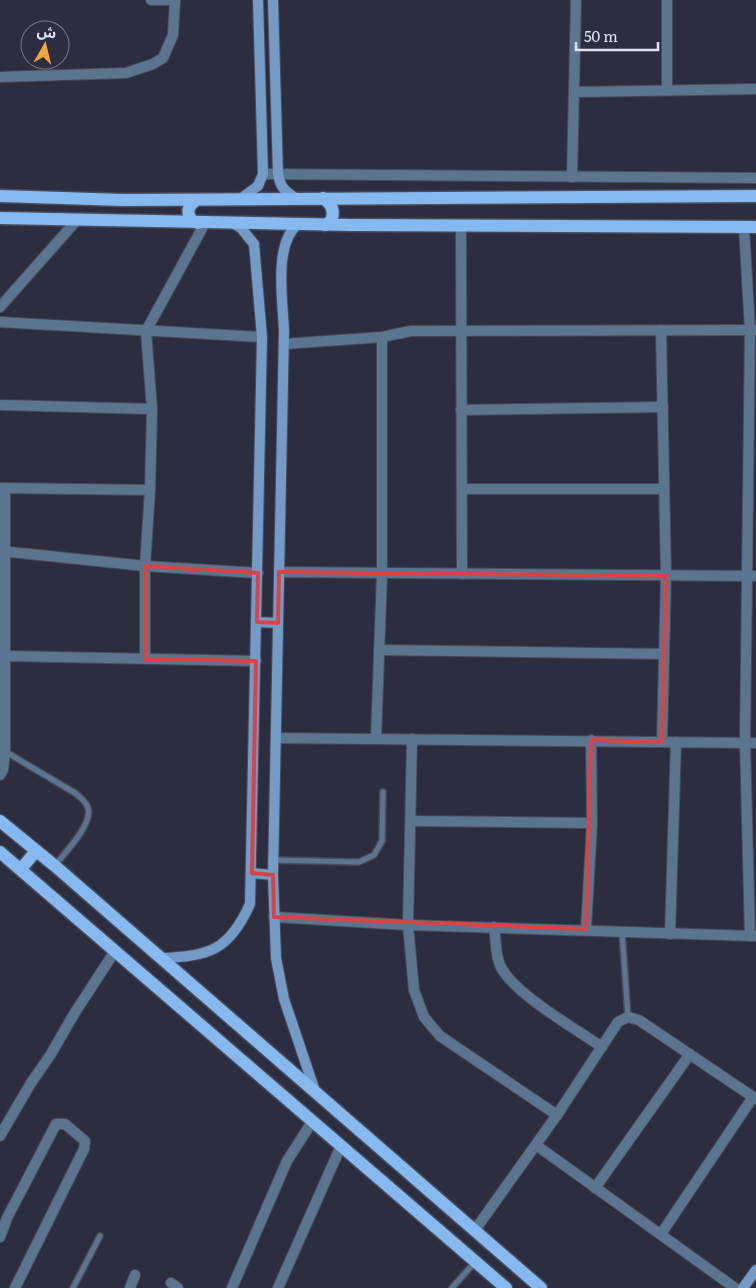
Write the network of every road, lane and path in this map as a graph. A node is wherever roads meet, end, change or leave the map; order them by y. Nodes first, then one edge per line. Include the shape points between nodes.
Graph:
1 (151, 0) edge
2 (175, 0) edge
3 (258, 0) edge
4 (273, 0) edge
5 (576, 0) edge
6 (667, 0) edge
7 (0, 77) edge
8 (756, 88) edge
9 (667, 90) junction
10 (574, 92) junction
11 (263, 174) junction
12 (278, 174) junction
13 (572, 177) junction
14 (756, 178) edge
15 (0, 196) edge
16 (756, 196) edge
17 (323, 198) junction
18 (240, 199) junction
19 (297, 199) junction
20 (196, 200) junction
21 (0, 218) edge
22 (77, 220) junction
23 (202, 223) junction
24 (231, 223) junction
25 (298, 224) junction
26 (325, 225) junction
27 (461, 225) junction
28 (750, 227) edge
29 (0, 307) edge
30 (0, 322) edge
31 (461, 330) junction
32 (661, 330) junction
33 (753, 330) edge
34 (146, 332) junction
35 (262, 337) junction
36 (382, 337) junction
37 (284, 344) junction
38 (0, 405) edge
39 (663, 407) junction
40 (152, 409) junction
41 (461, 410) junction
42 (3, 488) edge
43 (664, 489) junction
44 (150, 490) junction
45 (462, 490) junction
46 (3, 552) edge
47 (145, 566) junction
48 (279, 572) junction
49 (258, 573) junction
50 (382, 573) junction
51 (462, 574) junction
52 (666, 576) junction
53 (752, 576) edge
54 (257, 622) junction
55 (278, 623) junction
56 (379, 650) junction
57 (664, 654) junction
58 (6, 656) junction
59 (145, 659) junction
60 (256, 661) junction
61 (276, 738) junction
62 (376, 739) junction
63 (412, 739) junction
64 (591, 740) junction
65 (662, 742) junction
66 (676, 742) junction
67 (745, 742) junction
68 (756, 743) edge
69 (5, 751) junction
70 (0, 775) edge
71 (383, 792) dead end
72 (0, 821) edge
73 (411, 822) junction
74 (592, 823) junction
75 (36, 851) junction
76 (0, 852) edge
77 (273, 860) junction
78 (55, 866) junction
79 (21, 869) junction
80 (252, 874) junction
81 (273, 875) junction
82 (274, 917) junction
83 (408, 925) junction
84 (494, 927) junction
85 (586, 929) junction
86 (622, 931) junction
87 (670, 934) junction
88 (753, 936) edge
89 (116, 951) junction
90 (161, 958) junction
91 (628, 1017) junction
92 (602, 1047) junction
93 (690, 1054) junction
94 (315, 1092) junction
95 (755, 1098) edge
96 (557, 1115) junction
97 (312, 1122) junction
98 (0, 1136) edge
99 (536, 1145) junction
100 (341, 1146) junction
101 (595, 1188) junction
102 (456, 1214) junction
103 (475, 1230) junction
104 (439, 1231) junction
105 (661, 1234) junction
106 (100, 1236) dead end
107 (0, 1237) edge
108 (476, 1261) junction
109 (135, 1275) dead end
110 (754, 1276) edge
111 (15, 1288) edge
112 (73, 1288) edge
113 (130, 1288) edge
114 (232, 1288) edge
115 (278, 1288) edge
116 (452, 1288) edge
117 (506, 1288) edge
118 (542, 1288) edge
119 (735, 1288) edge
120 (743, 1288) edge

1 - 2 street
2 - 7 street via 173,35 163,58 153,64 126,72
3 - 11 main road
4 - 12 main road
5 - 10 street
6 - 9 street
8 - 9 street
9 - 10 street
10 - 13 street
11 - 12 street
11 - 18 main road via 258,186
12 - 13 street
12 - 19 main road via 279,184
13 - 14 street
15 - 20 main road
16 - 17 main road
17 - 19 main road
17 - 26 main road via 332,206 333,212 330,222
18 - 19 main road
18 - 20 main road
20 - 23 main road via 188,211 191,220
21 - 22 main road
22 - 23 main road
22 - 29 street
23 - 24 main road
23 - 34 street
24 - 25 main road
24 - 35 main road via 241,228 254,244
25 - 26 main road
25 - 37 main road via 288,237 282,259
26 - 27 main road
27 - 28 main road
27 - 31 street
28 - 33 street
30 - 34 street
31 - 32 street
31 - 36 street via 411,330
31 - 41 street
32 - 33 street
32 - 39 street
33 - 53 street
34 - 35 street
34 - 40 street
35 - 49 main road
36 - 37 street
36 - 50 street
37 - 48 main road
38 - 40 street
39 - 41 street
39 - 43 street
40 - 44 street
41 - 45 street
42 - 44 street
42 - 46 street
43 - 45 street
43 - 52 street
44 - 47 street
45 - 51 street
46 - 47 street
46 - 58 street
47 - 49 street
47 - 59 street
48 - 50 street
48 - 55 main road
49 - 54 main road
50 - 51 street
50 - 56 street
51 - 52 street
52 - 53 street
52 - 57 street
53 - 67 street
54 - 55 main road
54 - 60 main road
55 - 61 main road
56 - 57 street
56 - 62 street
57 - 65 street
58 - 59 street
58 - 69 street
59 - 60 street
60 - 80 main road
61 - 62 street
61 - 77 main road
62 - 63 street
63 - 64 street
63 - 73 street
64 - 65 street
64 - 74 street
65 - 66 street
66 - 67 street
66 - 87 street
67 - 68 street
67 - 88 street
69 - 70 street
69 - 78 lane via 85,801 89,817 85,826
71 - 77 lane via 382,841 374,855 360,862
72 - 75 main road
73 - 74 street
73 - 83 street
74 - 85 street
75 - 78 main road
75 - 79 main road
76 - 79 main road
77 - 81 main road
78 - 90 main road
79 - 89 main road
80 - 81 main road
80 - 90 main road via 250,904 230,938 214,950 195,957
81 - 82 main road
82 - 83 street
82 - 94 main road via 276,958 284,999
83 - 84 street
83 - 96 street via 414,990 424,1017 440,1036
84 - 85 street
84 - 92 street via 499,964 507,978
85 - 86 street
86 - 87 street
86 - 91 lane
87 - 88 street
89 - 97 main road
89 - 98 street
90 - 94 main road
91 - 92 street via 618,1022
91 - 93 street via 639,1020
92 - 96 street
93 - 95 street
93 - 101 street
94 - 102 main road
95 - 105 street
96 - 99 street
97 - 100 main road
97 - 114 street via 287,1161
99 - 101 street
99 - 103 street
100 - 104 main road
100 - 115 street
101 - 105 street
102 - 103 main road
102 - 104 main road
103 - 118 main road
104 - 108 main road
105 - 119 street
106 - 112 lane
107 - 111 street via 56,1124 65,1124 85,1141 84,1149
108 - 116 lane
108 - 117 main road
109 - 113 street
110 - 120 main road

